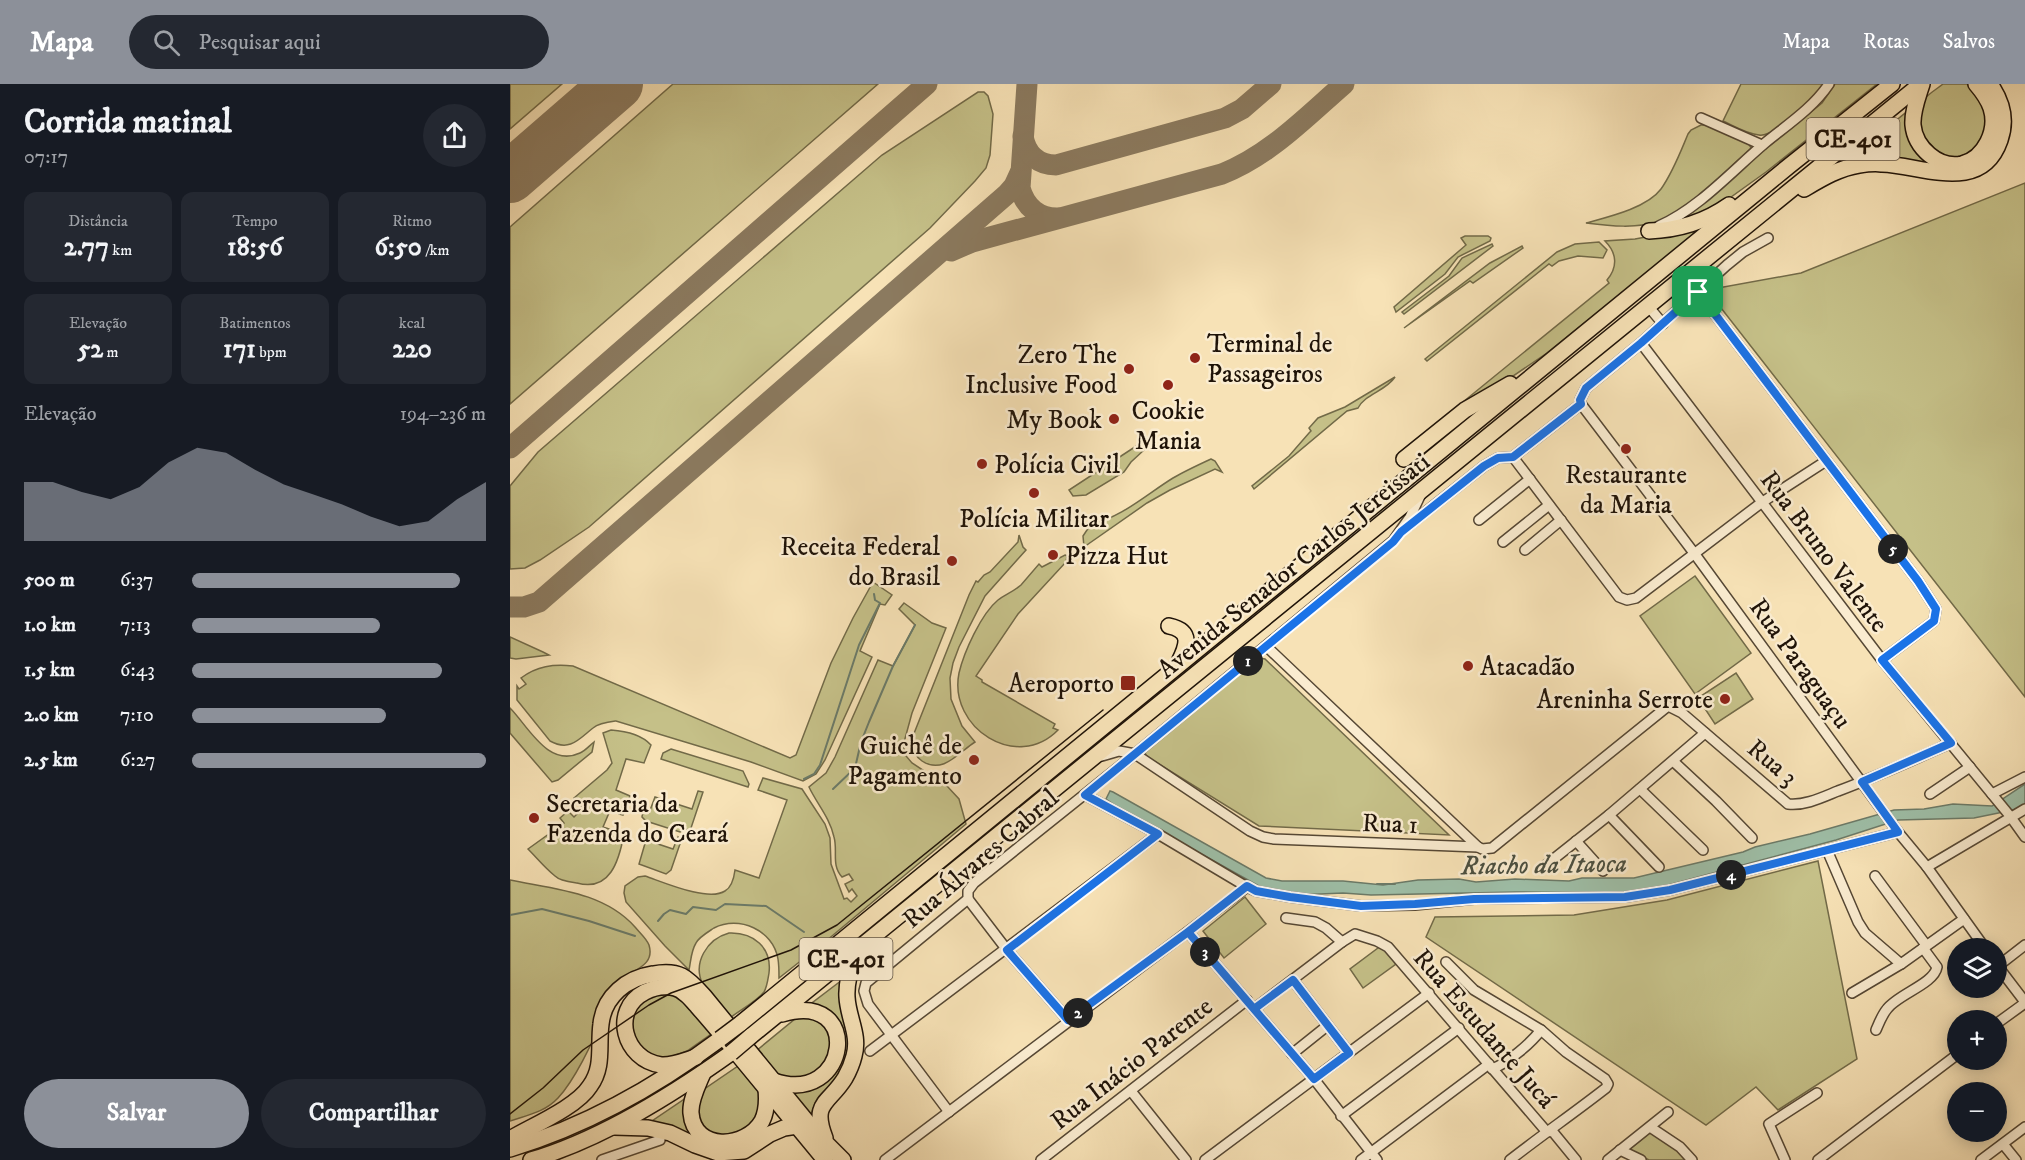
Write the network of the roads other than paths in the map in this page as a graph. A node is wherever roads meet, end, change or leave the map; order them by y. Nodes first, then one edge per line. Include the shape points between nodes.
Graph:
1 (1829, 84) edge
2 (1892, 84) edge
3 (1921, 84) edge
4 (1977, 84) edge
5 (1990, 84) edge
6 (1701, 118) dead end
7 (1762, 145) junction
8 (1789, 166) junction
9 (1784, 195) junction
10 (1649, 231) joint
11 (1768, 238) dead end
12 (1698, 292) junction
13 (1648, 306) junction
14 (1662, 324) junction
15 (1641, 343) junction
16 (1547, 364) junction
17 (1581, 404) junction
18 (1513, 457) junction
19 (1404, 459) dead end
20 (1827, 461) junction
21 (1530, 480) junction
22 (1423, 490) junction
23 (1761, 503) junction
24 (1549, 505) junction
25 (1479, 520) dead end
26 (1561, 520) junction
27 (1401, 532) junction
28 (1503, 542) dead end
29 (1525, 550) dead end
30 (1694, 554) junction
31 (1169, 626) dead end
32 (1266, 646) junction
33 (1882, 660) junction
34 (1176, 667) junction
35 (1671, 706) joint
36 (1705, 733) junction
37 (1951, 743) junction
38 (1135, 754) junction
39 (1673, 761) junction
40 (1086, 764) junction
41 (1970, 767) junction
42 (2025, 777) edge
43 (1862, 782) junction
44 (1640, 789) junction
45 (1930, 794) dead end
46 (1085, 795) junction
47 (1993, 796) junction
48 (2025, 809) edge
49 (1609, 815) junction
50 (2010, 817) junction
51 (1896, 830) junction
52 (1158, 834) junction
53 (2025, 837) edge
54 (1752, 838) dead end
55 (1576, 841) junction
56 (1478, 847) junction
57 (1703, 850) dead end
58 (1827, 850) junction
59 (1659, 867) dead end
60 (1927, 867) junction
61 (1541, 869) dead end
62 (1603, 871) dead end
63 (1875, 876) dead end
64 (1247, 886) junction
65 (968, 899) junction
66 (1286, 918) dead end
67 (1964, 919) junction
68 (1188, 932) junction
69 (1355, 934) joint
70 (1978, 938) edge
71 (1342, 942) junction
72 (2025, 945) edge
73 (1924, 947) junction
74 (857, 950) junction
75 (1007, 950) junction
76 (2007, 958) edge
77 (1446, 962) dead end
78 (1901, 964) junction
79 (2007, 978) edge
80 (1293, 980) junction
81 (1429, 993) junction
82 (1852, 993) dead end
83 (1247, 1000) junction
84 (2025, 1002) edge
85 (1254, 1009) junction
86 (777, 1016) junction
87 (2007, 1016) edge
88 (1068, 1020) junction
89 (1327, 1026) junction
90 (1459, 1028) junction
91 (1541, 1030) junction
92 (1876, 1030) dead end
93 (717, 1032) junction
94 (891, 1036) junction
95 (870, 1051) dead end
96 (1349, 1053) junction
97 (1292, 1054) junction
98 (696, 1057) junction
99 (1947, 1062) edge
100 (1491, 1066) junction
101 (703, 1073) junction
102 (1314, 1079) junction
103 (770, 1085) junction
104 (1131, 1091) junction
105 (1817, 1093) dead end
106 (949, 1112) junction
107 (1668, 1112) dead end
108 (1341, 1116) junction
109 (796, 1126) junction
110 (611, 1127) junction
111 (1650, 1127) junction
112 (2025, 1127) edge
113 (1546, 1131) junction
114 (510, 1139) edge
115 (660, 1140) dead end
116 (827, 1144) junction
117 (2003, 1144) junction
118 (510, 1149) edge
119 (1620, 1150) junction
120 (1374, 1156) edge
121 (531, 1160) edge
122 (602, 1160) edge
123 (825, 1160) edge
124 (843, 1160) edge
125 (885, 1160) edge
126 (1041, 1160) edge
127 (1186, 1160) edge
128 (1205, 1160) edge
129 (1361, 1160) edge
130 (1510, 1160) edge
131 (1576, 1160) edge
132 (1608, 1160) edge
133 (1641, 1160) edge
134 (1692, 1160) edge
135 (1785, 1160) edge
136 (1818, 1160) edge
137 (1981, 1160) edge
138 (2016, 1160) edge

1 - 7 street via 1815,101
2 - 8 main road, Avenida Senador Carlos Jereissati / CE-401
3 - 4 main road via 1912,123 1920,146 1938,161 1961,164 1977,156 1992,132 1991,107
3 - 9 main road, Avenida Senador Carlos Jereissati / CE-401
5 - 9 main road via 2004,115 2004,129 1998,146 1976,169 1960,174 1882,164 1858,165
6 - 7 street
7 - 10 street via 1687,209
8 - 10 main road via 1720,212 1686,225
8 - 16 main road, Avenida Senador Carlos Jereissati / CE-401
9 - 13 main road, Avenida Senador Carlos Jereissati / CE-401
11 - 12 street, Rua Álvares Cabral via 1743,252
12 - 14 street, Rua Álvares Cabral
12 - 20 street
13 - 14 street
13 - 22 main road, Avenida Senador Carlos Jereissati / CE-401
14 - 15 street, Rua Álvares Cabral
15 - 17 street, Rua Álvares Cabral via 1586,388
15 - 23 street, Rua Bruno Valente
16 - 19 main road via 1465,410
16 - 34 main road, Avenida Senador Carlos Jereissati / CE-401
17 - 18 street, Rua Álvares Cabral
17 - 30 street, Rua Paraguaçu
18 - 21 street
18 - 27 street, Rua Álvares Cabral via 1498,458 1484,466
20 - 23 street
20 - 33 street via 1936,609 1934,621
21 - 24 street
21 - 25 street
22 - 27 street, Rua Álvares Cabral
22 - 40 main road, Avenida Senador Carlos Jereissati / CE-401
23 - 30 street
23 - 33 street, Rua Bruno Valente
24 - 26 street
24 - 28 street
26 - 29 street
26 - 30 street via 1619,597 1627,600
27 - 32 street, Rua Álvares Cabral
30 - 43 street, Rua Paraguaçu
31 - 34 main road via 1180,630 1187,640
32 - 38 street, Rua Álvares Cabral
32 - 56 street
33 - 37 street, Rua Bruno Valente
34 - 93 main road, Avenida Senador Carlos Jereissati / CE-401, bridge via 740,1023
35 - 36 street, Rua 3
35 - 56 street, Rua 1 via 1492,848
36 - 39 street
36 - 43 street, Rua 3 via 1788,804 1800,805
37 - 41 street, Rua Bruno Valente
37 - 43 street
38 - 40 street via 1113,751
38 - 46 street, Rua Álvares Cabral
38 - 56 street, Rua 1 via 1263,837
39 - 44 street
39 - 54 street
40 - 74 main road, Avenida Senador Carlos Jereissati / CE-401
41 - 45 street
41 - 47 street, Rua Bruno Valente
42 - 47 street
43 - 51 street, Rua Paraguaçu
44 - 49 street
44 - 57 street
46 - 52 street
46 - 65 street, Rua Álvares Cabral via 974,883
47 - 50 street, Rua Bruno Valente
48 - 50 street
49 - 55 street
49 - 59 street
50 - 53 street, Rua Bruno Valente
50 - 60 street
51 - 58 street
51 - 60 street, Rua Paraguaçu
52 - 64 street
52 - 75 street
55 - 61 street
55 - 62 street
58 - 64 street via 1670,890 1625,897 1474,899 1361,906 1290,897
58 - 78 street via 1865,933
60 - 67 street, Rua Paraguaçu
63 - 73 street
64 - 68 street
65 - 75 street
65 - 94 street, Rua Álvares Cabral via 865,986 868,1004
66 - 71 street via 1315,922
67 - 70 street, Rua Paraguaçu
67 - 73 street
68 - 83 street
68 - 88 street
69 - 71 street, Rua Inácio Parente
69 - 81 street, Rua Estudante Jucá via 1388,947
71 - 80 street, Rua Inácio Parente
72 - 76 street
73 - 78 street
73 - 92 street via 1936,971 1887,1008
74 - 86 main road, Avenida Senador Carlos Jereissati / CE-401
74 - 116 main road via 846,994 855,1029 855,1053 844,1079 821,1110 819,1124
75 - 88 street
75 - 94 street
77 - 91 street via 1474,990
78 - 82 street
79 - 84 street
80 - 85 street, Rua Inácio Parente
80 - 89 street
81 - 90 street, Rua Estudante Jucá
81 - 96 street
83 - 85 street
83 - 104 street, Rua Inácio Parente
84 - 87 street
85 - 97 street
86 - 101 main road, Avenida Senador Carlos Jereissati / CE-401, bridge
86 - 103 main road via 798,1009 819,1013 835,1028 839,1049 828,1071 817,1080 802,1085
88 - 106 street
89 - 96 street
89 - 97 street
90 - 100 street, Rua Estudante Jucá
90 - 108 street
91 - 100 street via 1502,1064
91 - 113 street via 1608,1084
93 - 98 main road, Avenida Senador Carlos Jereissati / CE-401
93 - 98 main road via 684,992 666,987 639,996 627,1012 624,1033 637,1054 664,1065
93 - 103 main road
94 - 95 street
94 - 106 street
96 - 102 street
97 - 102 street
98 - 118 main road, Avenida Senador Carlos Jereissati / CE-401 via 613,1107
99 - 136 street
100 - 113 street, Rua Estudante Jucá
100 - 120 street
101 - 103 main road via 691,1114 701,1134 723,1143 751,1133 762,1120
101 - 110 main road, Avenida Senador Carlos Jereissati / CE-401
102 - 108 street
102 - 128 street
103 - 109 main road
103 - 114 main road via 688,978 676,973 642,975 619,988 605,1010 600,1065 584,1095
103 - 116 main road
104 - 126 street, Rua Inácio Parente
104 - 127 street
105 - 135 street via 1768,1124
106 - 125 street
107 - 111 street
108 - 120 street
109 - 110 main road via 770,1134 744,1150 718,1154 670,1133
109 - 123 main road
110 - 121 main road, Avenida Senador Carlos Jereissati / CE-401
111 - 119 street
111 - 134 street
112 - 117 street
113 - 130 street
113 - 131 street, Rua Estudante Jucá via 1553,1132
115 - 122 street
116 - 124 main road
117 - 137 street
117 - 138 street
119 - 132 street
119 - 133 street
120 - 129 street

